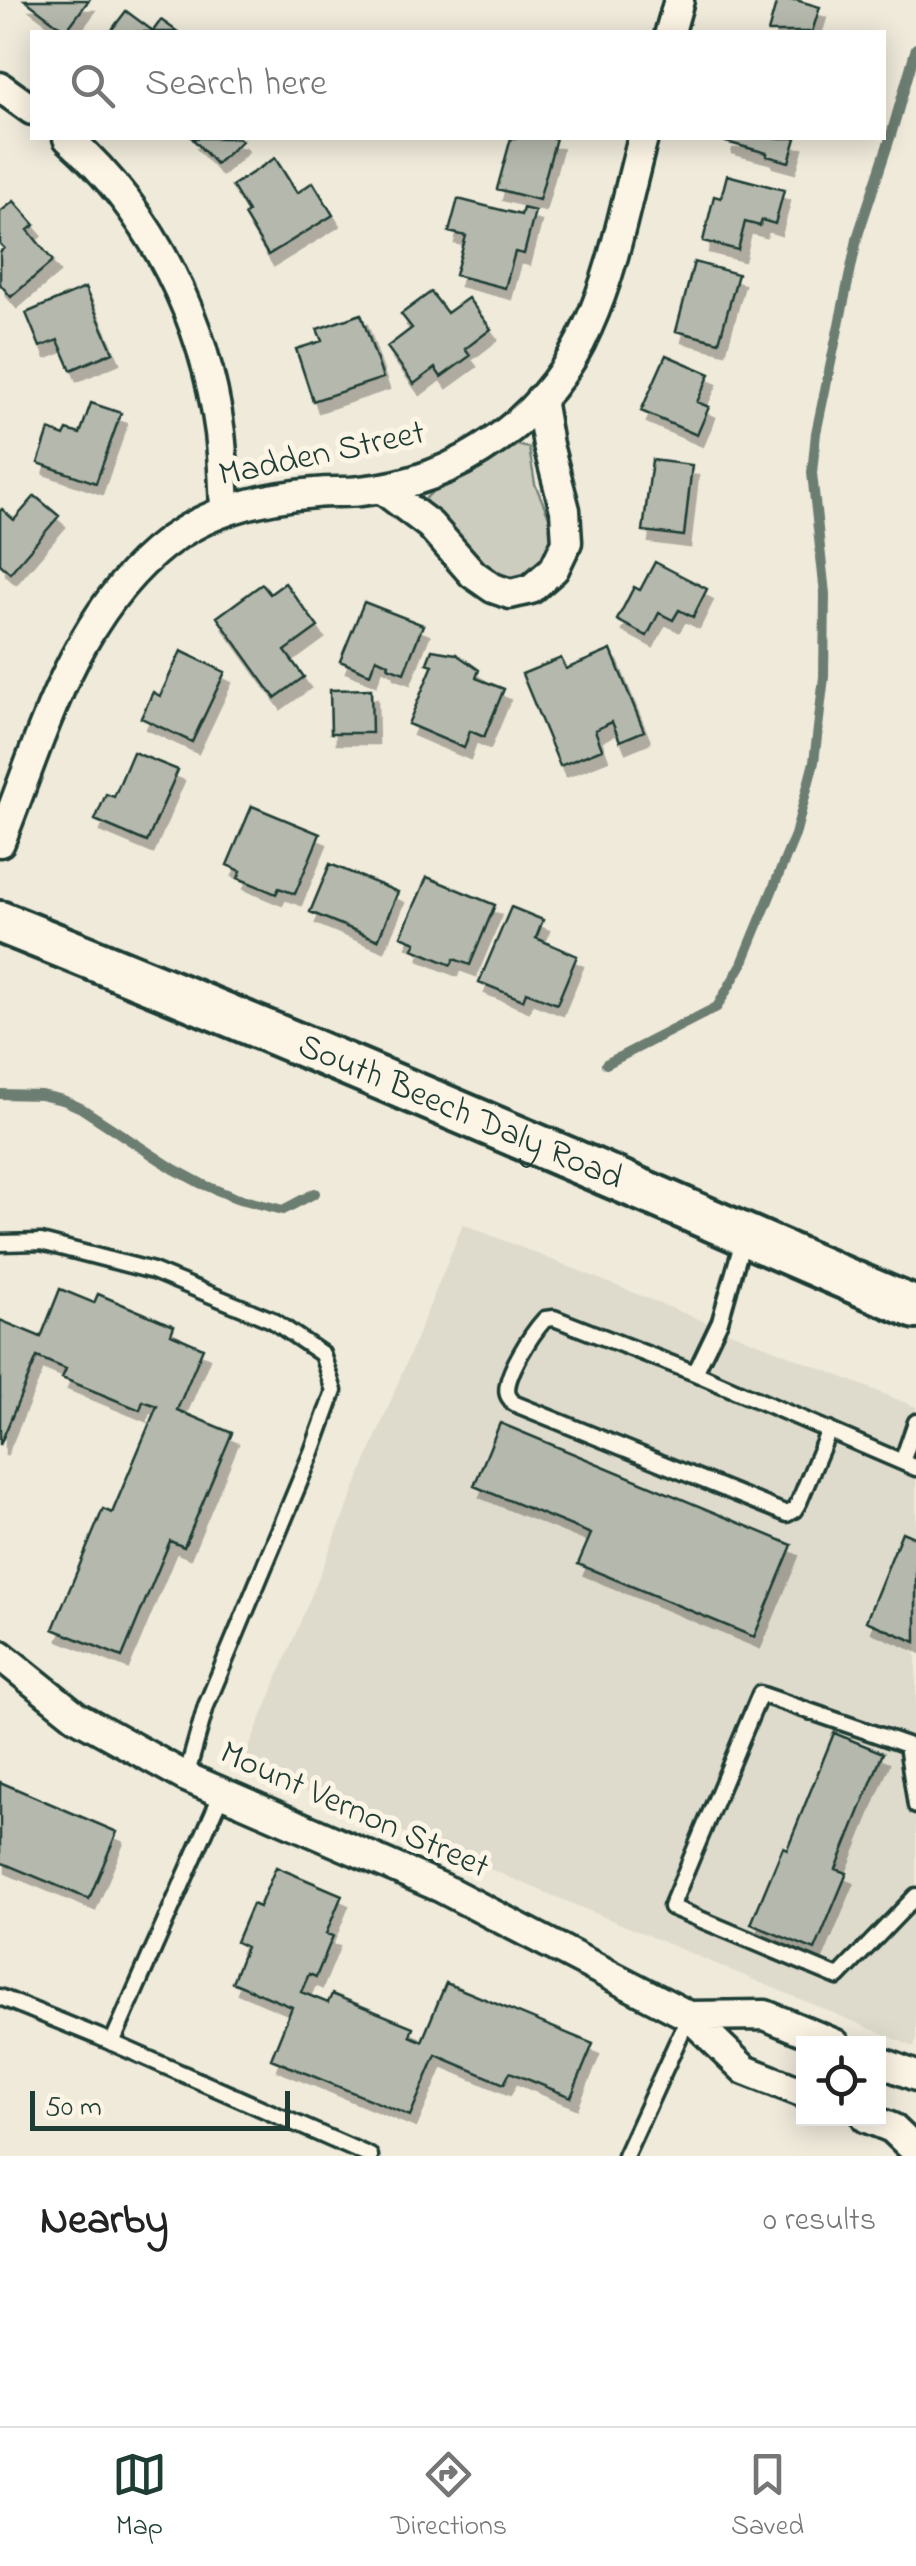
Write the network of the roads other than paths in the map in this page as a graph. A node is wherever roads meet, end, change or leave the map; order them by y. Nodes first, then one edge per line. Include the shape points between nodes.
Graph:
1 (678, 0) edge
2 (670, 30) edge
3 (0, 87) edge
4 (30, 109) edge
5 (70, 140) edge
6 (641, 140) edge
7 (540, 399) junction
8 (381, 488) junction
9 (226, 510) junction
10 (0, 842) edge
11 (0, 922) edge
12 (745, 1235) junction
13 (0, 1243) edge
14 (916, 1308) edge
15 (696, 1373) junction
16 (916, 1422) edge
17 (830, 1430) junction
18 (909, 1465) edge
19 (0, 1655) edge
20 (186, 1778) junction
21 (222, 1792) junction
22 (916, 1806) edge
23 (916, 1896) edge
24 (0, 1997) edge
25 (689, 2016) junction
26 (815, 2036) edge
27 (112, 2043) junction
28 (886, 2064) edge
29 (916, 2076) edge
30 (796, 2090) edge
31 (886, 2126) edge
32 (916, 2151) edge
33 (370, 2156) edge
34 (625, 2156) edge

1 - 2 street
3 - 4 street
5 - 9 street via 152,236 183,295 220,431
6 - 7 street, Madden Street via 604,287 587,329
7 - 8 street, Madden Street via 512,428 457,464
7 - 8 street via 567,542 554,569 531,589 510,594 493,588 430,525
8 - 9 street, Madden Street via 269,498
9 - 10 street, Madden Street via 155,552 93,623 70,664
11 - 12 street, South Beech Daly Road
12 - 14 street, South Beech Daly Road
12 - 15 lane via 720,1322
13 - 20 lane via 41,1242 153,1271 272,1320 322,1354 334,1391 206,1706
15 - 17 lane
15 - 17 lane via 545,1319 532,1333 508,1394 787,1514
16 - 18 lane
17 - 18 lane
19 - 20 street, Mount Vernon Street via 76,1716
20 - 21 street, Mount Vernon Street
21 - 25 street, Mount Vernon Street via 442,1888
21 - 27 lane
22 - 23 lane via 907,1745 760,1694 672,1908 838,1977
24 - 27 lane
25 - 26 street, Mount Vernon Street via 764,2015
25 - 30 street, Mount Vernon Street via 745,2070
25 - 34 lane
27 - 33 lane
28 - 29 street
31 - 32 street

